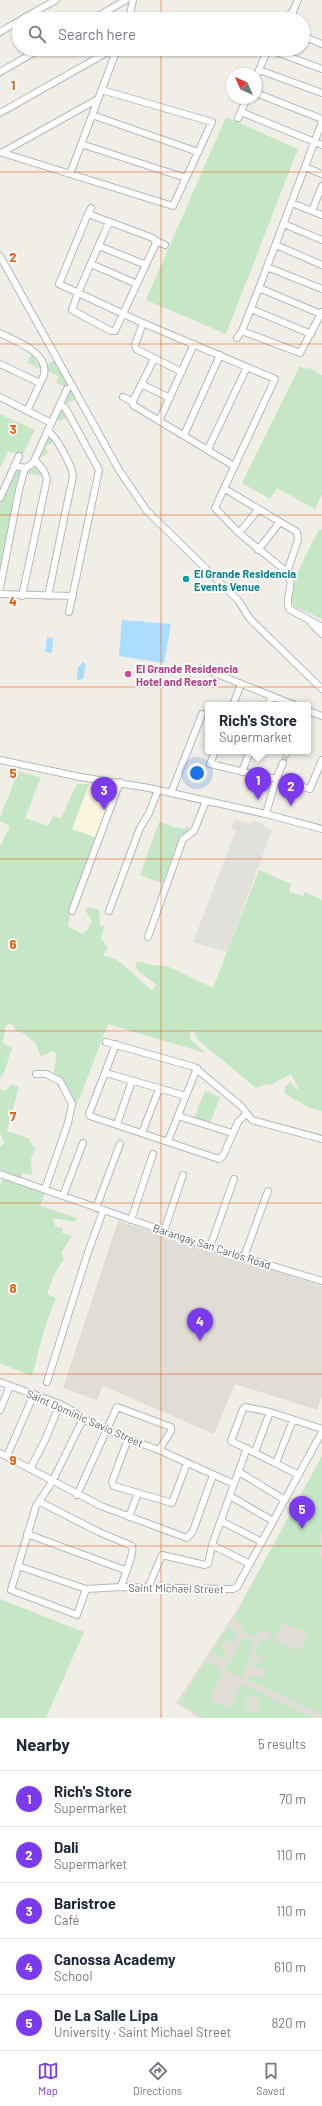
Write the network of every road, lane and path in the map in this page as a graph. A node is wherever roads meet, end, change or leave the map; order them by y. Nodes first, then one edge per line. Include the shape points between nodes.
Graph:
1 (56, 0) edge
2 (126, 0) edge
3 (133, 0) edge
4 (298, 0) edge
5 (293, 11) edge
6 (35, 12) edge
7 (105, 12) edge
8 (130, 12) edge
9 (12, 25) edge
10 (0, 32) edge
11 (310, 39) edge
12 (322, 44) edge
13 (28, 56) edge
14 (101, 56) edge
15 (114, 56) edge
16 (265, 56) edge
17 (287, 56) edge
18 (260, 68) edge
19 (322, 69) edge
20 (262, 71) edge
21 (0, 72) edge
22 (102, 90) junction
23 (322, 93) edge
24 (262, 95) edge
25 (98, 99) junction
26 (245, 104) edge
27 (0, 113) edge
28 (92, 116) junction
29 (322, 120) edge
30 (315, 142) junction
31 (81, 144) junction
32 (322, 145) edge
33 (1, 152) edge
34 (198, 152) junction
35 (305, 166) junction
36 (70, 174) junction
37 (322, 174) edge
38 (186, 178) junction
39 (322, 186) edge
40 (292, 203) junction
41 (91, 208) dead end
42 (312, 211) junction
43 (88, 215) junction
44 (322, 215) edge
45 (109, 222) junction
46 (284, 224) junction
47 (322, 240) edge
48 (156, 241) junction
49 (165, 245) dead end
50 (276, 245) junction
51 (99, 246) junction
52 (0, 256) edge
53 (90, 264) junction
54 (146, 265) junction
55 (322, 265) edge
56 (267, 267) junction
57 (137, 284) junction
58 (259, 288) junction
59 (322, 290) edge
60 (78, 293) junction
61 (251, 309) junction
62 (322, 313) edge
63 (124, 314) junction
64 (143, 323) junction
65 (242, 331) junction
66 (0, 333) edge
67 (311, 334) junction
68 (237, 338) dead end
69 (194, 344) junction
70 (220, 355) junction
71 (154, 359) junction
72 (0, 364) edge
73 (247, 367) junction
74 (182, 372) junction
75 (40, 383) junction
76 (142, 384) junction
77 (67, 389) dead end
78 (0, 397) edge
79 (123, 397) dead end
80 (170, 398) junction
81 (133, 402) junction
82 (60, 404) junction
83 (27, 411) junction
84 (158, 421) junction
85 (51, 423) junction
86 (47, 432) junction
87 (184, 435) junction
88 (208, 449) junction
89 (19, 456) dead end
90 (35, 460) junction
91 (14, 466) junction
92 (234, 466) junction
93 (25, 468) junction
94 (225, 489) junction
95 (0, 498) edge
96 (258, 510) junction
97 (280, 522) junction
98 (240, 533) junction
99 (258, 550) junction
100 (287, 572) junction
101 (0, 588) edge
102 (0, 594) edge
103 (22, 596) junction
104 (48, 596) junction
105 (73, 596) junction
106 (69, 612) dead end
107 (308, 620) junction
108 (322, 627) edge
109 (322, 634) edge
110 (202, 668) dead end
111 (241, 684) junction
112 (322, 689) edge
113 (272, 696) junction
114 (234, 702) edge
115 (269, 702) edge
116 (287, 702) edge
117 (311, 712) edge
118 (202, 714) dead end
119 (322, 716) edge
120 (214, 754) edge
121 (249, 754) edge
122 (0, 760) edge
123 (322, 760) edge
124 (283, 763) tunnel mouth
125 (242, 772) junction
126 (276, 778) junction
127 (120, 782) junction
128 (158, 790) junction
129 (171, 794) junction
130 (206, 801) junction
131 (266, 814) junction
132 (322, 829) edge
133 (109, 911) dead end
134 (72, 912) dead end
135 (148, 937) dead end
136 (106, 1042) dead end
137 (116, 1044) junction
138 (197, 1068) junction
139 (106, 1073) junction
140 (36, 1074) dead end
141 (132, 1081) junction
142 (159, 1089) junction
143 (186, 1096) junction
144 (246, 1114) junction
145 (178, 1116) junction
146 (117, 1124) junction
147 (142, 1133) junction
148 (232, 1133) junction
149 (322, 1139) edge
150 (168, 1141) junction
151 (83, 1143) dead end
152 (120, 1144) dead end
153 (153, 1154) dead end
154 (0, 1174) edge
155 (183, 1175) dead end
156 (234, 1179) dead end
157 (45, 1189) junction
158 (268, 1191) dead end
159 (63, 1196) junction
160 (96, 1208) junction
161 (103, 1211) junction
162 (131, 1220) junction
163 (164, 1231) junction
164 (210, 1246) junction
165 (244, 1257) junction
166 (322, 1281) edge
167 (0, 1382) edge
168 (47, 1382) dead end
169 (10, 1386) junction
170 (34, 1394) junction
171 (60, 1404) junction
172 (0, 1410) edge
173 (270, 1412) junction
174 (83, 1419) junction
175 (293, 1420) junction
176 (106, 1429) junction
177 (322, 1431) edge
178 (128, 1439) junction
179 (247, 1448) junction
180 (159, 1450) junction
181 (255, 1452) junction
182 (0, 1453) edge
183 (7, 1456) junction
184 (187, 1463) junction
185 (276, 1463) junction
186 (30, 1469) junction
187 (239, 1472) junction
188 (213, 1475) junction
189 (299, 1476) junction
190 (52, 1482) junction
191 (234, 1484) junction
192 (138, 1493) junction
193 (77, 1495) junction
194 (230, 1496) junction
195 (285, 1500) junction
196 (40, 1502) junction
197 (129, 1517) junction
198 (273, 1520) junction
199 (221, 1522) junction
200 (27, 1534) junction
201 (262, 1542) junction
202 (212, 1545) junction
203 (250, 1564) junction
204 (18, 1566) junction
205 (125, 1570) junction
206 (121, 1587) junction
207 (148, 1588) junction
208 (86, 1589) junction

1 - 6 street
2 - 7 street
3 - 8 street
4 - 5 street
9 - 10 street
11 - 12 street
13 - 21 street
14 - 27 street
15 - 22 street
16 - 18 street
17 - 19 street
20 - 23 street
22 - 25 street
22 - 34 street via 212,122
24 - 29 street
25 - 28 street
25 - 33 street
26 - 30 street via 240,115
28 - 31 street
28 - 34 street
29 - 30 street
30 - 32 street
30 - 35 street
31 - 36 street
31 - 38 street
33 - 36 street
34 - 38 street
35 - 37 street
35 - 40 street
36 - 38 street via 173,206
39 - 42 street
40 - 42 street
40 - 46 street
41 - 43 street
42 - 44 street
43 - 45 street
43 - 60 street via 58,282
45 - 48 street
45 - 51 street
46 - 47 street
46 - 50 street
48 - 49 street
48 - 54 street
50 - 55 street
50 - 56 street
51 - 53 street
51 - 54 street
52 - 112 street via 119,470 147,511 238,600 250,619
53 - 57 street
53 - 60 street
54 - 57 street
56 - 58 street
56 - 59 street
57 - 63 street
58 - 61 street
58 - 62 street
60 - 63 street
60 - 63 street via 73,312 111,331 117,329
61 - 65 street
61 - 67 street
62 - 67 street
63 - 64 street
64 - 69 street
64 - 71 street via 135,348
65 - 67 street via 298,354 303,351
65 - 68 street
66 - 75 street via 34,351 44,370
69 - 70 street
69 - 74 street
70 - 73 street
70 - 87 street
71 - 74 street
71 - 76 street
72 - 75 street
73 - 88 street
73 - 92 street via 275,379
74 - 80 street
75 - 83 street
76 - 80 street
76 - 81 street
77 - 82 street
78 - 83 street
79 - 81 street
80 - 84 street
81 - 84 street via 135,407
82 - 85 street
82 - 105 street via 66,409 99,470
83 - 85 street
84 - 87 street
85 - 86 street
86 - 90 street
86 - 104 street via 54,436 73,476
87 - 88 street
88 - 92 street
89 - 91 street
90 - 93 street via 30,467
90 - 103 street via 47,479
91 - 93 street
91 - 95 street
92 - 94 street
93 - 101 street
94 - 96 street
94 - 98 street via 215,508
96 - 97 street
96 - 98 street
97 - 99 street
97 - 100 street via 299,534
98 - 99 street
99 - 100 street
100 - 107 street via 292,581 288,607
102 - 103 street
103 - 104 street
104 - 105 street
105 - 106 street
107 - 108 street
107 - 109 street
110 - 111 street
111 - 113 street
111 - 114 street
113 - 115 street
113 - 116 street
117 - 119 street
118 - 129 street
120 - 125 street via 210,764
121 - 125 street
122 - 127 street via 80,777
123 - 126 street via 310,789
124 - 126 street
125 - 126 street
126 - 131 street
127 - 128 street
127 - 134 street
128 - 129 street
128 - 133 street via 140,828
129 - 130 street
130 - 131 street
130 - 135 street via 194,831 183,839
131 - 132 street
136 - 137 street
137 - 138 street
137 - 139 street
138 - 143 street
138 - 144 street
139 - 141 street
139 - 146 street via 89,1115
140 - 157 street via 46,1074 60,1080 72,1104
141 - 142 street
141 - 146 street
142 - 143 street
142 - 147 street
143 - 145 street
144 - 148 street
144 - 149 street via 260,1123
145 - 148 street
145 - 150 street
146 - 147 street
147 - 150 street
148 - 150 street via 223,1156 219,1159
151 - 159 street
152 - 160 street
153 - 162 street
154 - 157 street, Barangay San Carlos Road
155 - 163 street
156 - 164 street
157 - 159 street, Barangay San Carlos Road
158 - 165 street
159 - 160 street, Barangay San Carlos Road
160 - 161 street, Barangay San Carlos Road
161 - 162 street, Barangay San Carlos Road
161 - 168 street
162 - 163 street, Barangay San Carlos Road
163 - 164 street, Barangay San Carlos Road
164 - 165 street, Barangay San Carlos Road
165 - 166 street, Barangay San Carlos Road
167 - 169 street, Saint Dominic Savio Street
169 - 170 street, Saint Dominic Savio Street
169 - 172 street
170 - 171 street, Saint Dominic Savio Street
170 - 183 street
171 - 174 street, Saint Dominic Savio Street
171 - 186 street
173 - 175 street
173 - 179 street via 245,1407 243,1409 231,1441
173 - 181 street
174 - 176 street, Saint Dominic Savio Street
174 - 190 street
175 - 177 street
175 - 185 street
176 - 178 street, Saint Dominic Savio Street
176 - 180 street via 117,1406 170,1426 171,1431
176 - 193 street
177 - 189 street, Saint Michael Street
178 - 180 street, Saint Dominic Savio Street
178 - 192 street via 112,1482 114,1486
179 - 181 street
179 - 187 street
180 - 184 street, Saint Dominic Savio Street
181 - 185 street
182 - 183 street
183 - 186 street
184 - 188 street, Saint Dominic Savio Street
184 - 192 street via 172,1503
185 - 189 street
186 - 190 street
187 - 191 street
187 - 195 street
188 - 191 street, Saint Dominic Savio Street
188 - 197 street via 193,1531 187,1538
189 - 195 street, Saint Michael Street
190 - 193 street
190 - 196 street
191 - 194 street
192 - 197 street
193 - 197 street
194 - 198 street
194 - 199 street
195 - 198 street, Saint Michael Street
196 - 200 street via 36,1506
196 - 205 street via 132,1546 133,1552
198 - 201 street, Saint Michael Street
199 - 201 street
199 - 202 street
200 - 204 street
200 - 205 street
201 - 203 street, Saint Michael Street
202 - 203 street
202 - 207 street via 208,1564 205,1565 161,1555
203 - 207 street, Saint Michael Street via 240,1583 233,1589
204 - 208 street
204 - 208 street via 11,1590 77,1615
205 - 206 street
206 - 207 street, Saint Michael Street
206 - 208 street, Saint Michael Street

